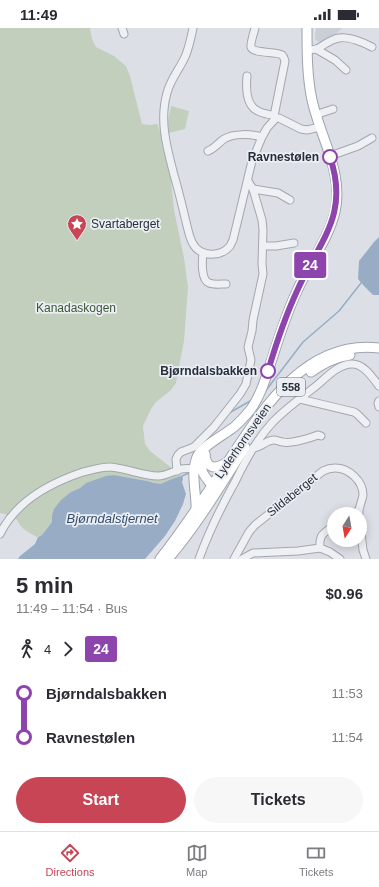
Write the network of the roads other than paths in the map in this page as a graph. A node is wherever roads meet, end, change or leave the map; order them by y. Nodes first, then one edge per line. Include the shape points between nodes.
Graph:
1 (193, 28) edge
2 (255, 28) edge
3 (307, 28) edge
4 (372, 47) dead end
5 (312, 50) junction
6 (346, 70) dead end
7 (247, 76) dead end
8 (333, 108) dead end
9 (316, 116) junction
10 (275, 117) junction
11 (320, 127) junction
12 (262, 137) junction
13 (372, 138) dead end
14 (208, 151) dead end
15 (330, 156) junction
16 (248, 181) junction
17 (254, 189) junction
18 (290, 200) dead end
19 (294, 243) dead end
20 (263, 246) junction
21 (203, 253) junction
22 (226, 284) dead end
23 (379, 348) edge
24 (379, 354) edge
25 (379, 386) edge
26 (300, 399) junction
27 (379, 400) edge
28 (379, 407) edge
29 (366, 423) dead end
30 (321, 436) dead end
31 (209, 445) junction
32 (253, 448) junction
33 (205, 454) junction
34 (228, 461) junction
35 (198, 469) junction
36 (176, 471) junction
37 (212, 490) junction
38 (360, 507) edge
39 (196, 511) junction
40 (327, 531) edge
41 (0, 534) edge
42 (363, 547) edge
43 (320, 548) junction
44 (160, 559) edge
45 (168, 559) edge
46 (199, 559) edge
47 (234, 559) edge
48 (242, 559) edge
49 (340, 559) edge
50 (366, 559) edge

1 - 21 street via 185,57 166,94 163,120 190,239
2 - 10 street via 251,48 280,54 286,61
3 - 5 main road
4 - 5 street via 342,37
5 - 6 street via 335,60
5 - 9 main road via 309,85
7 - 10 street via 249,101 258,111
8 - 9 street
9 - 11 main road
10 - 11 street via 301,129
10 - 12 street
11 - 15 main road
12 - 14 street via 248,134 232,136
12 - 16 street via 252,161
13 - 15 street
15 - 31 main road via 337,193 330,228 297,291 255,402 235,426
16 - 17 street
16 - 21 street via 230,246 216,254
17 - 18 street via 278,194
17 - 20 street via 262,220
19 - 20 street
20 - 36 street via 263,274 248,347 251,360 246,384 209,432 194,447 178,455
21 - 22 street via 205,280 212,284
23 - 34 main road, Lyderhornsveien / 558 via 340,351 319,359 304,370 271,400
24 - 37 main road, Lyderhornsveien / 558 via 356,354 336,359 317,368 290,388 264,418
25 - 26 street via 364,368 352,364 345,365
26 - 29 street via 354,412
26 - 32 street via 272,424
27 - 28 street
30 - 32 street via 285,443 274,440
31 - 33 main road
31 - 35 main road via 199,454
32 - 46 street via 209,532
33 - 34 main road via 208,464 213,467
33 - 35 main road
34 - 37 main road, Lyderhornsveien / 558
35 - 36 street via 186,468
35 - 37 main road via 199,482 205,489
35 - 39 main road via 194,474
36 - 41 street via 158,476 103,467 68,478 47,487 24,503
37 - 39 main road, Lyderhornsveien / 558
37 - 45 main road, Lyderhornsveien / 558 via 186,537
38 - 47 street, Sildaberget via 362,488 353,475 336,468 323,471 255,526
39 - 44 main road, Lyderhornsveien / 558
40 - 43 street via 321,537
42 - 50 street
43 - 48 street via 253,553
43 - 49 street

